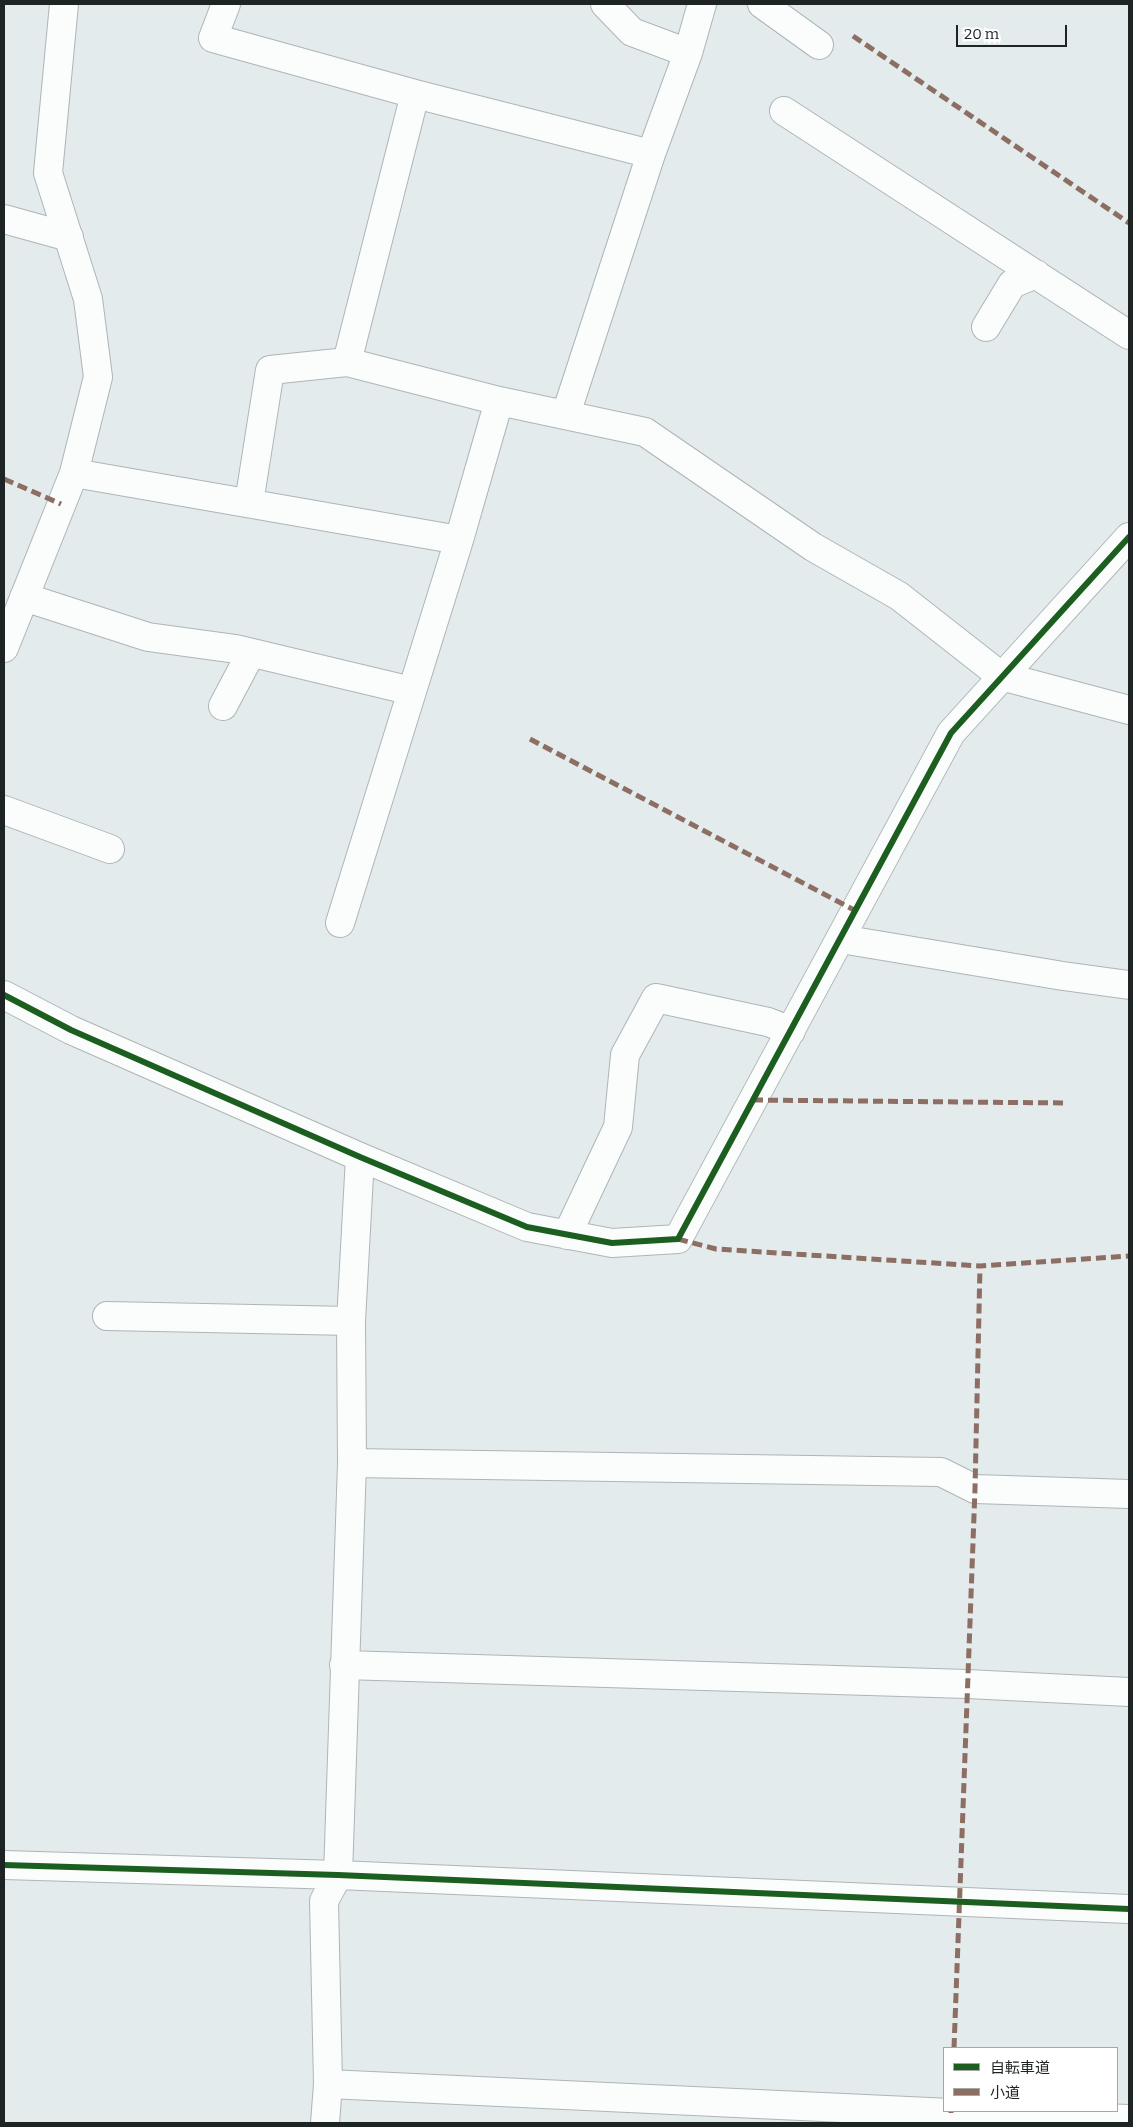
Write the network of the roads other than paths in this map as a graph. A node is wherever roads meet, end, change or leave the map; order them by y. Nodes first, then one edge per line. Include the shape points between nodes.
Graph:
1 (64, 4) edge
2 (226, 4) edge
3 (605, 4) edge
4 (702, 4) edge
5 (762, 4) edge
6 (820, 45) dead end
7 (688, 53) junction
8 (415, 94) junction
9 (784, 111) dead end
10 (651, 154) junction
11 (4, 219) edge
12 (69, 237) junction
13 (1036, 274) junction
14 (986, 327) dead end
15 (1129, 336) edge
16 (347, 362) junction
17 (499, 401) junction
18 (566, 414) junction
19 (74, 473) junction
20 (250, 503) junction
21 (1129, 537) edge
22 (459, 540) junction
23 (24, 597) junction
24 (4, 648) edge
25 (251, 653) junction
26 (1001, 676) junction
27 (412, 691) junction
28 (223, 706) dead end
29 (1129, 710) edge
30 (4, 810) edge
31 (110, 849) dead end
32 (340, 923) dead end
33 (841, 939) junction
34 (1129, 985) edge
35 (4, 995) edge
36 (791, 1031) junction
37 (360, 1157) junction
38 (568, 1235) junction
39 (107, 1316) dead end
40 (350, 1321) junction
41 (352, 1462) junction
42 (1129, 1494) edge
43 (344, 1665) junction
44 (1129, 1692) edge
45 (4, 1865) edge
46 (338, 1875) junction
47 (1129, 1909) edge
48 (328, 2084) junction
49 (951, 2118) edge
50 (1129, 2119) edge
51 (325, 2123) edge

1 - 12 street via 48,173
2 - 8 street via 213,38
3 - 7 street via 632,32
4 - 7 street
5 - 6 street
7 - 10 street
8 - 10 street
8 - 16 street
9 - 13 street
10 - 18 street
11 - 12 street
12 - 19 street via 88,299 98,377
13 - 14 street via 1012,284
13 - 15 street
16 - 17 street
16 - 20 street via 270,370
17 - 18 street
17 - 22 street
18 - 26 street via 645,432 813,547 899,596
19 - 20 street
19 - 23 street
20 - 22 street
21 - 26 street
22 - 27 street
23 - 24 street
23 - 25 street via 148,637
25 - 27 street
25 - 28 street
26 - 29 street
26 - 33 street via 951,734
27 - 32 street
30 - 31 street
33 - 34 street
33 - 36 street
35 - 37 street via 71,1030
36 - 38 street via 678,1239 612,1243
36 - 38 street via 768,1022 656,998 625,1055 618,1127
37 - 38 street via 527,1227
37 - 40 street
39 - 40 street
40 - 41 street
41 - 42 street via 941,1472 975,1488
41 - 43 street
43 - 44 street
43 - 46 street
45 - 46 street
46 - 47 street
46 - 48 street via 324,1901
48 - 49 street
48 - 51 street
49 - 50 street

